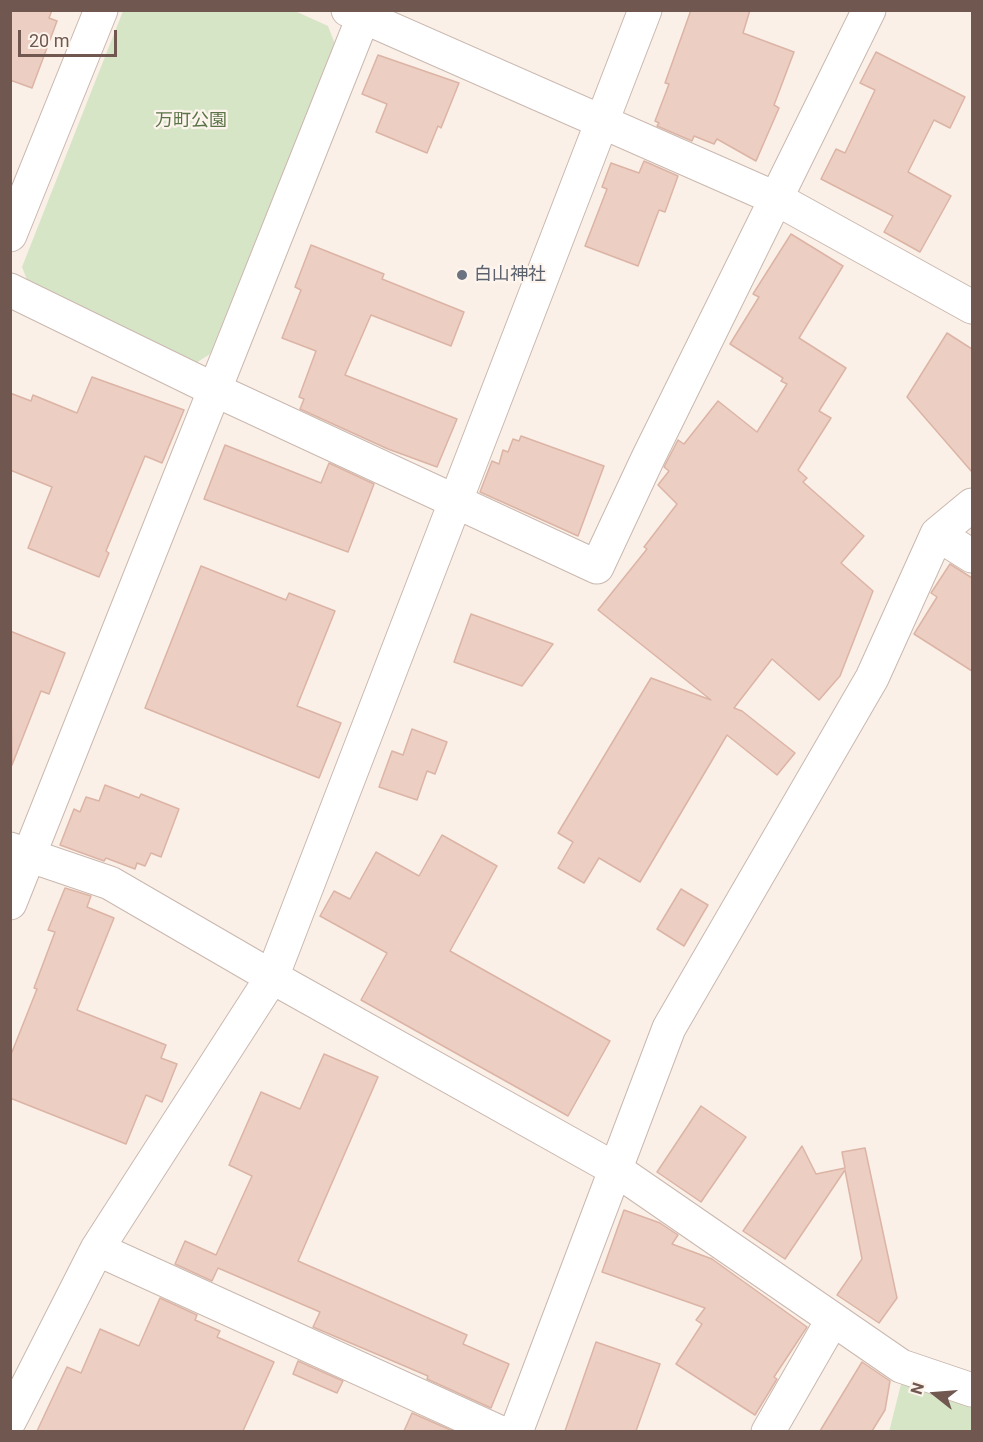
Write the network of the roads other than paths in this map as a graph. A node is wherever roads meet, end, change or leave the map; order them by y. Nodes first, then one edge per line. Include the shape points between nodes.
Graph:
1 (101, 10) edge
2 (645, 10) edge
3 (869, 10) edge
4 (359, 13) edge
5 (601, 122) junction
6 (775, 198) junction
7 (10, 234) edge
8 (10, 290) edge
9 (972, 307) edge
10 (213, 389) junction
11 (454, 500) junction
12 (972, 505) edge
13 (937, 534) junction
14 (972, 556) edge
15 (20, 852) edge
16 (10, 903) edge
17 (272, 977) junction
18 (615, 1169) junction
19 (97, 1249) junction
20 (833, 1319) junction
21 (972, 1390) edge
22 (10, 1420) edge
23 (499, 1431) edge
24 (516, 1431) edge
25 (768, 1431) edge

1 - 7 street
2 - 5 street
3 - 6 street
4 - 5 street
4 - 10 street
5 - 6 street
5 - 11 street
6 - 9 street
6 - 11 street via 597,567
8 - 10 street
10 - 11 street
10 - 15 street
11 - 17 street
12 - 13 street
13 - 14 street
13 - 18 street via 872,678 669,1028
15 - 16 street
15 - 17 street via 110,883
17 - 18 street
17 - 19 street
18 - 20 street
18 - 24 street
19 - 22 street
19 - 23 street
20 - 21 street via 901,1366
20 - 25 street

